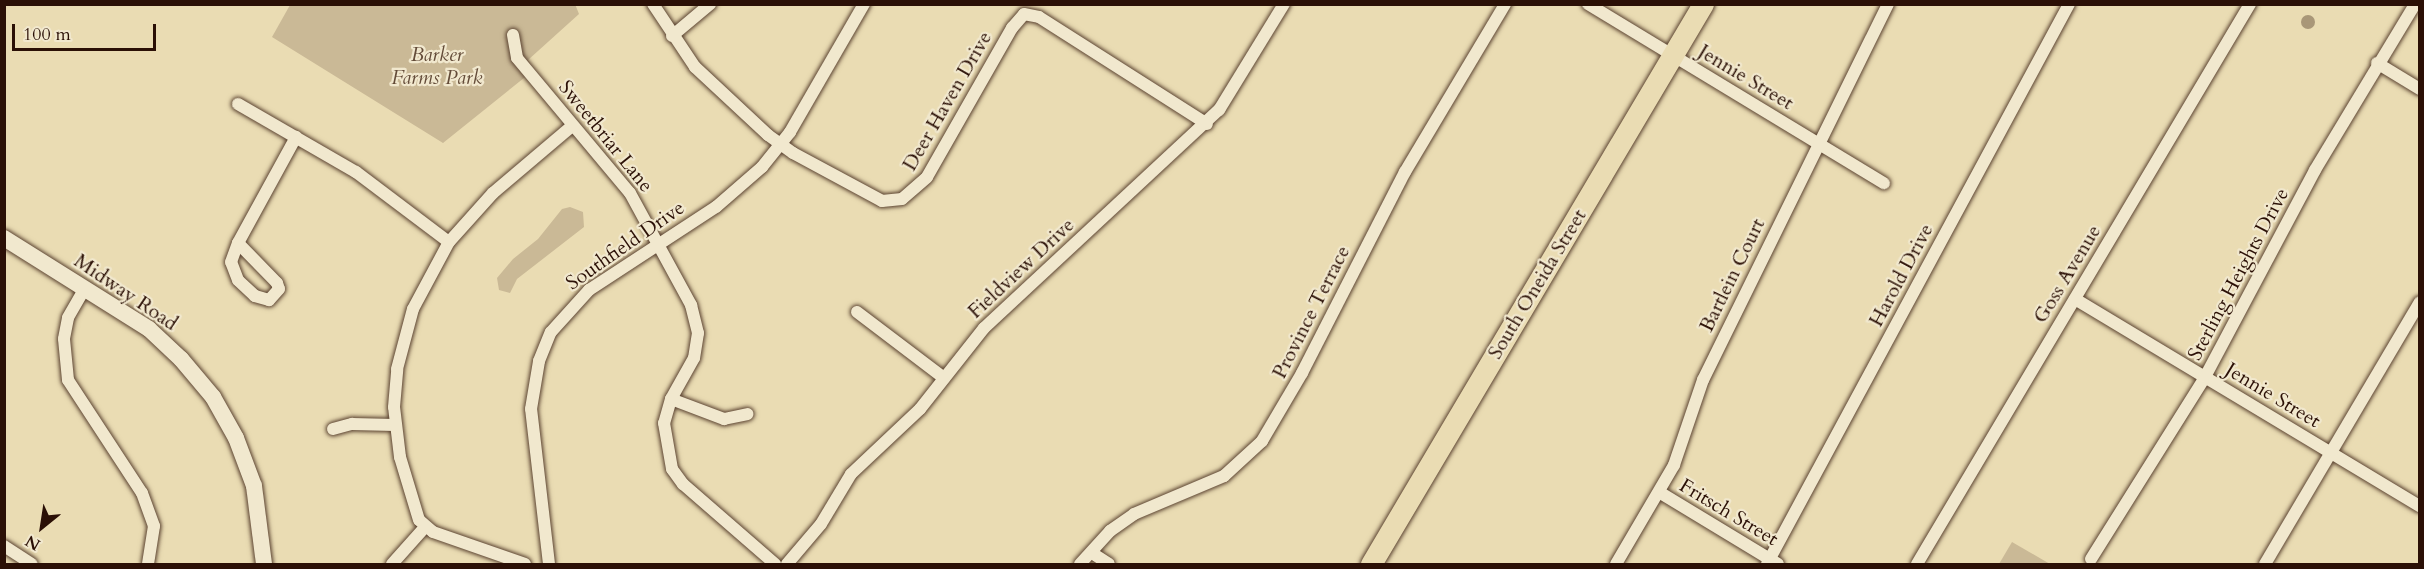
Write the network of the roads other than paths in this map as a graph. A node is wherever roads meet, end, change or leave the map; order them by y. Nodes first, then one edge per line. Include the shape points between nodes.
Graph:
1 (653, 4) edge
2 (710, 4) edge
3 (864, 4) edge
4 (1505, 4) edge
5 (1588, 4) edge
6 (1703, 4) edge
7 (1888, 4) edge
8 (2069, 4) edge
9 (2250, 4) edge
10 (2415, 4) edge
11 (1279, 6) edge
12 (513, 35) dead end
13 (672, 36) junction
14 (1673, 56) junction
15 (2377, 63) junction
16 (2420, 89) edge
17 (238, 104) dead end
18 (1207, 124) junction
19 (572, 126) junction
20 (296, 137) junction
21 (1818, 143) junction
22 (780, 145) junction
23 (1884, 183) dead end
24 (4, 238) edge
25 (448, 242) junction
26 (238, 243) junction
27 (658, 244) junction
28 (85, 288) junction
29 (2075, 299) junction
30 (2420, 302) edge
31 (857, 312) dead end
32 (2205, 377) junction
33 (944, 378) junction
34 (671, 399) junction
35 (747, 414) dead end
36 (395, 425) junction
37 (333, 429) dead end
38 (2330, 453) junction
39 (1659, 492) junction
40 (2420, 506) edge
41 (425, 527) junction
42 (4, 546) edge
43 (1092, 553) junction
44 (2091, 559) dead end
45 (1772, 563) edge
46 (32, 564) edge
47 (148, 564) edge
48 (264, 564) edge
49 (392, 564) edge
50 (525, 564) edge
51 (549, 564) edge
52 (775, 564) edge
53 (788, 564) edge
54 (1080, 564) edge
55 (1109, 564) edge
56 (1371, 564) edge
57 (1616, 564) edge
58 (1917, 564) edge
59 (2265, 564) edge

1 - 13 street, Deer Haven Drive
2 - 13 street
3 - 22 street, Southfield Drive
4 - 43 street, Province Terrace via 1406,172 1302,373 1262,441 1224,476 1134,514 1110,531
5 - 14 street, Jennie Street
6 - 14 highway, South Oneida Street
7 - 21 street, Bartlein Court
8 - 45 street, Harold Drive
9 - 29 street, Goss Avenue
10 - 15 street, Sterling Heights Drive
11 - 18 street, Fieldview Drive via 1226,101
12 - 19 street, Sweetbriar Lane via 517,58
13 - 22 street, Deer Haven Drive via 705,78
14 - 21 street, Jennie Street
14 - 56 highway, South Oneida Street
15 - 16 street
15 - 32 street, Sterling Heights Drive
17 - 20 street
18 - 22 street, Deer Haven Drive via 1028,14 1012,28 927,177 902,199 882,201 872,197
18 - 33 street, Fieldview Drive via 984,328
19 - 25 street via 493,193
19 - 27 street, Sweetbriar Lane via 630,193
20 - 25 street via 356,172
20 - 26 street
21 - 23 street, Jennie Street
21 - 39 street, Bartlein Court via 1702,380 1683,444
22 - 27 street, Southfield Drive via 733,194
24 - 28 main road, Midway Road
25 - 36 street via 422,287 405,331 397,369
26 - 26 street via 231,262 232,273 255,296 269,300 279,290 277,283
27 - 34 street, Sweetbriar Lane via 691,305 698,333 692,364
27 - 51 street, Southfield Drive via 574,303 551,332 539,361 532,418
28 - 47 street via 68,318 64,339 69,380 142,493 154,526
28 - 48 main road, Midway Road via 167,344 213,397 236,438 254,486
29 - 32 street, Jennie Street
29 - 58 street, Goss Avenue
30 - 38 street
31 - 33 street
32 - 38 street, Jennie Street
32 - 44 street, Sterling Heights Drive
33 - 53 street, Fieldview Drive via 908,422 856,469 821,524
34 - 35 street via 724,418
34 - 52 street, Sweetbriar Lane via 664,423 670,461 677,476
36 - 37 street via 352,424
36 - 41 street via 408,493
38 - 40 street, Jennie Street
38 - 59 street
39 - 45 street, Fritsch Street
39 - 57 street, Bartlein Court
41 - 49 street
41 - 50 street
42 - 46 street
43 - 54 street, Province Terrace
43 - 55 street

